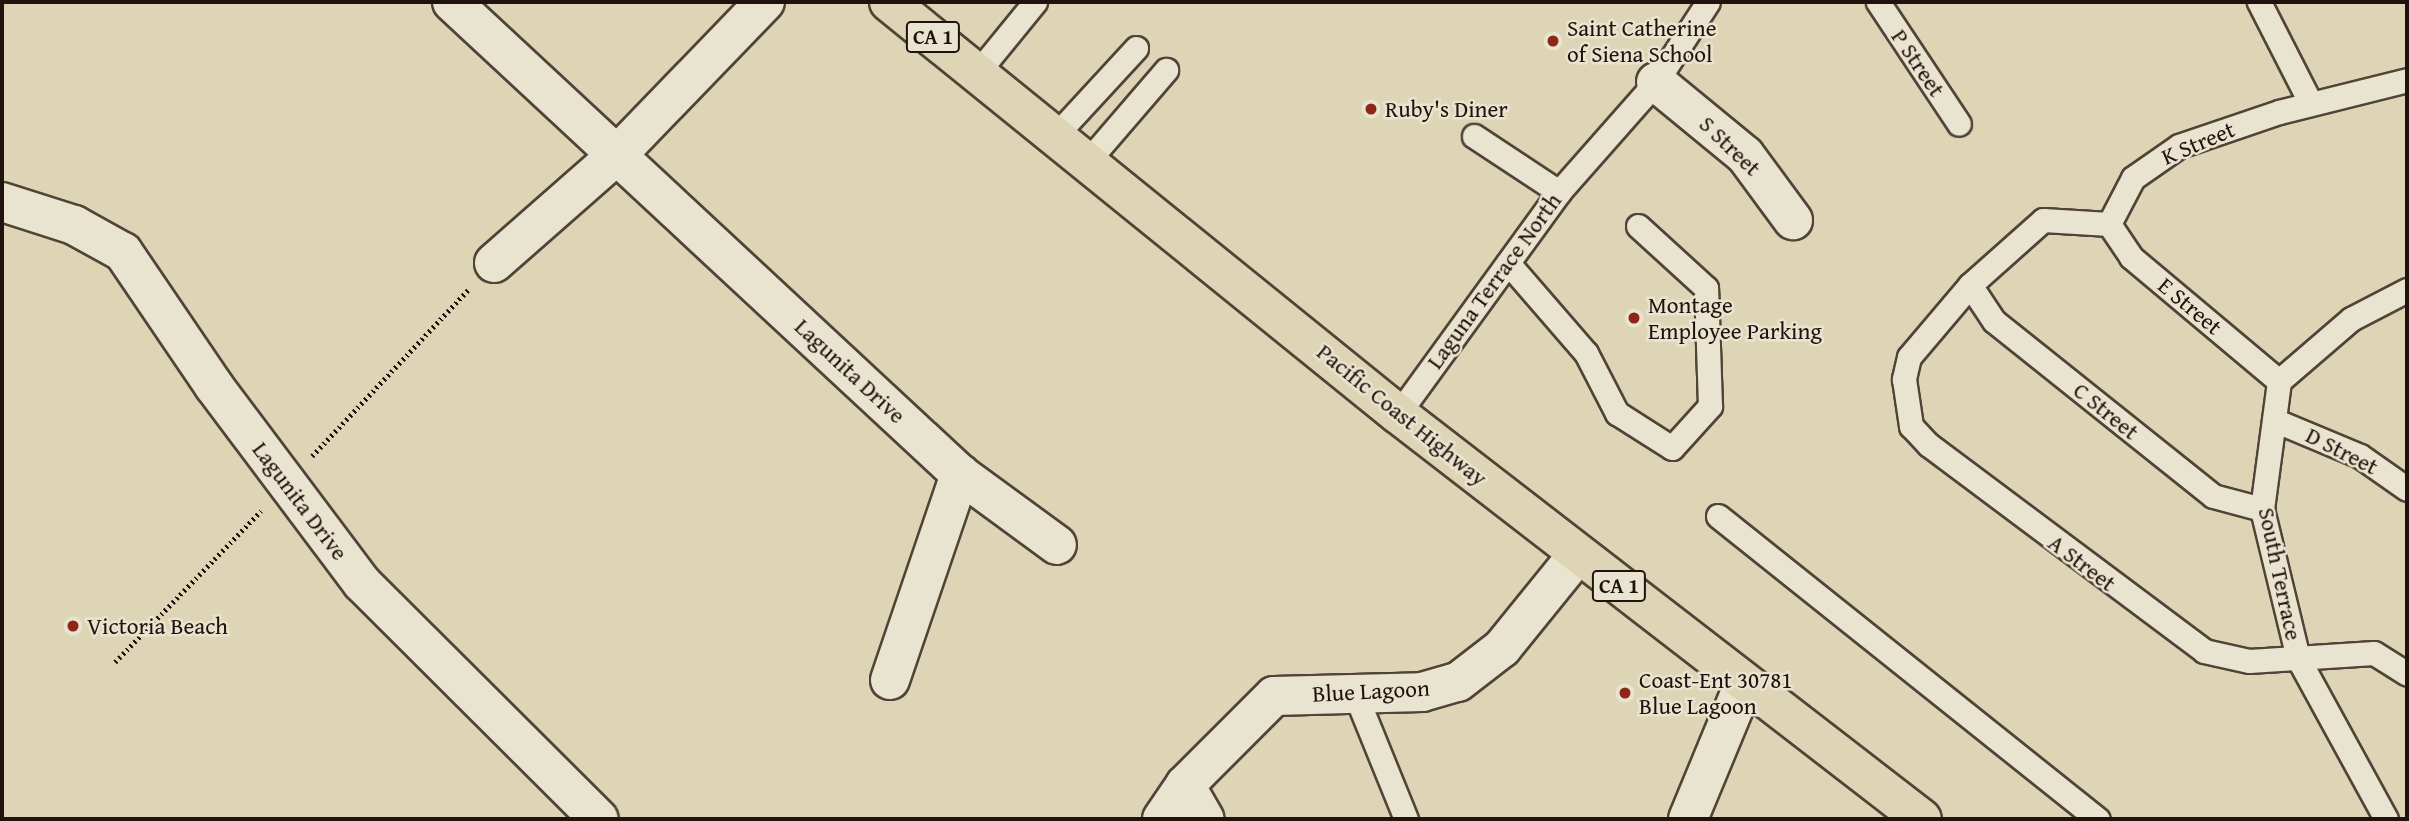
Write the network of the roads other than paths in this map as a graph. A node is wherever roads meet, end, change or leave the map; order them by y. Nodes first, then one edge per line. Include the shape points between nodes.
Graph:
1 (452, 2) edge
2 (765, 2) edge
3 (889, 2) edge
4 (1035, 2) edge
5 (1708, 2) edge
6 (1878, 2) edge
7 (2259, 2) edge
8 (1136, 48) dead end
9 (1166, 70) dead end
10 (977, 73) junction
11 (2407, 80) edge
12 (1656, 82) junction
13 (2311, 104) junction
14 (1959, 124) dead end
15 (1474, 136) dead end
16 (1054, 137) junction
17 (617, 155) junction
18 (1086, 163) junction
19 (1559, 192) junction
20 (2, 202) edge
21 (1793, 220) dead end
22 (2109, 224) junction
23 (1638, 226) dead end
24 (494, 263) road end
25 (1508, 263) junction
26 (1970, 285) junction
27 (2401, 300) edge
28 (2279, 381) junction
29 (1398, 414) junction
30 (2274, 420) junction
31 (960, 474) junction
32 (2407, 489) edge
33 (2262, 509) junction
34 (1718, 516) dead end
35 (1056, 545) dead end
36 (1578, 554) junction
37 (2298, 658) junction
38 (2407, 674) edge
39 (890, 680) dead end
40 (1744, 684) junction
41 (1353, 691) junction
42 (1185, 785) junction
43 (599, 819) edge
44 (1162, 819) edge
45 (1205, 819) edge
46 (1406, 819) edge
47 (1688, 819) edge
48 (1922, 819) edge
49 (2098, 819) edge
50 (2386, 819) edge

1 - 17 street, Lagunita Drive
2 - 17 street
3 - 10 highway, Pacific Coast Highway / CA 1
4 - 10 lane
5 - 12 lane, Laguna Terrace North
6 - 14 lane, P Street
7 - 13 lane
8 - 16 lane
9 - 18 lane
10 - 16 highway, Pacific Coast Highway / CA 1
11 - 13 lane, K Street
12 - 19 lane, Laguna Terrace North
12 - 21 street, S Street via 1745,155
13 - 22 lane, K Street via 2179,146 2133,178
15 - 19 lane
16 - 18 highway, Pacific Coast Highway / CA 1
17 - 24 street
17 - 31 street, Lagunita Drive
18 - 29 highway, Pacific Coast Highway / CA 1
19 - 25 lane, Laguna Terrace North
20 - 43 street, Lagunita Drive via 74,225 123,252 362,583
22 - 26 lane via 2086,219 2043,220
22 - 28 lane, E Street via 2131,257
23 - 25 lane via 1706,288 1710,406 1672,448 1617,413 1586,353
25 - 29 lane, Laguna Terrace North
26 - 33 lane, C Street via 1994,321 2213,496
26 - 37 lane, A Street via 1909,357 1905,401 1911,426 1929,445 2204,651 2249,661
27 - 28 lane via 2351,319
28 - 30 lane, South Terrace
29 - 36 highway, Pacific Coast Highway / CA 1
30 - 32 lane, D Street via 2360,456
30 - 33 lane, South Terrace
31 - 35 street, Lagunita Drive
31 - 39 street
33 - 37 lane, South Terrace
34 - 49 lane
36 - 40 highway, Pacific Coast Highway / CA 1
36 - 41 street, Blue Lagoon via 1483,666 1458,682 1422,692
37 - 38 lane, A Street via 2374,653
37 - 50 lane, South Terrace
40 - 47 street
40 - 48 highway, Pacific Coast Highway / CA 1
41 - 42 street, Blue Lagoon via 1274,696
41 - 46 lane
42 - 44 street, Blue Lagoon
42 - 45 street

